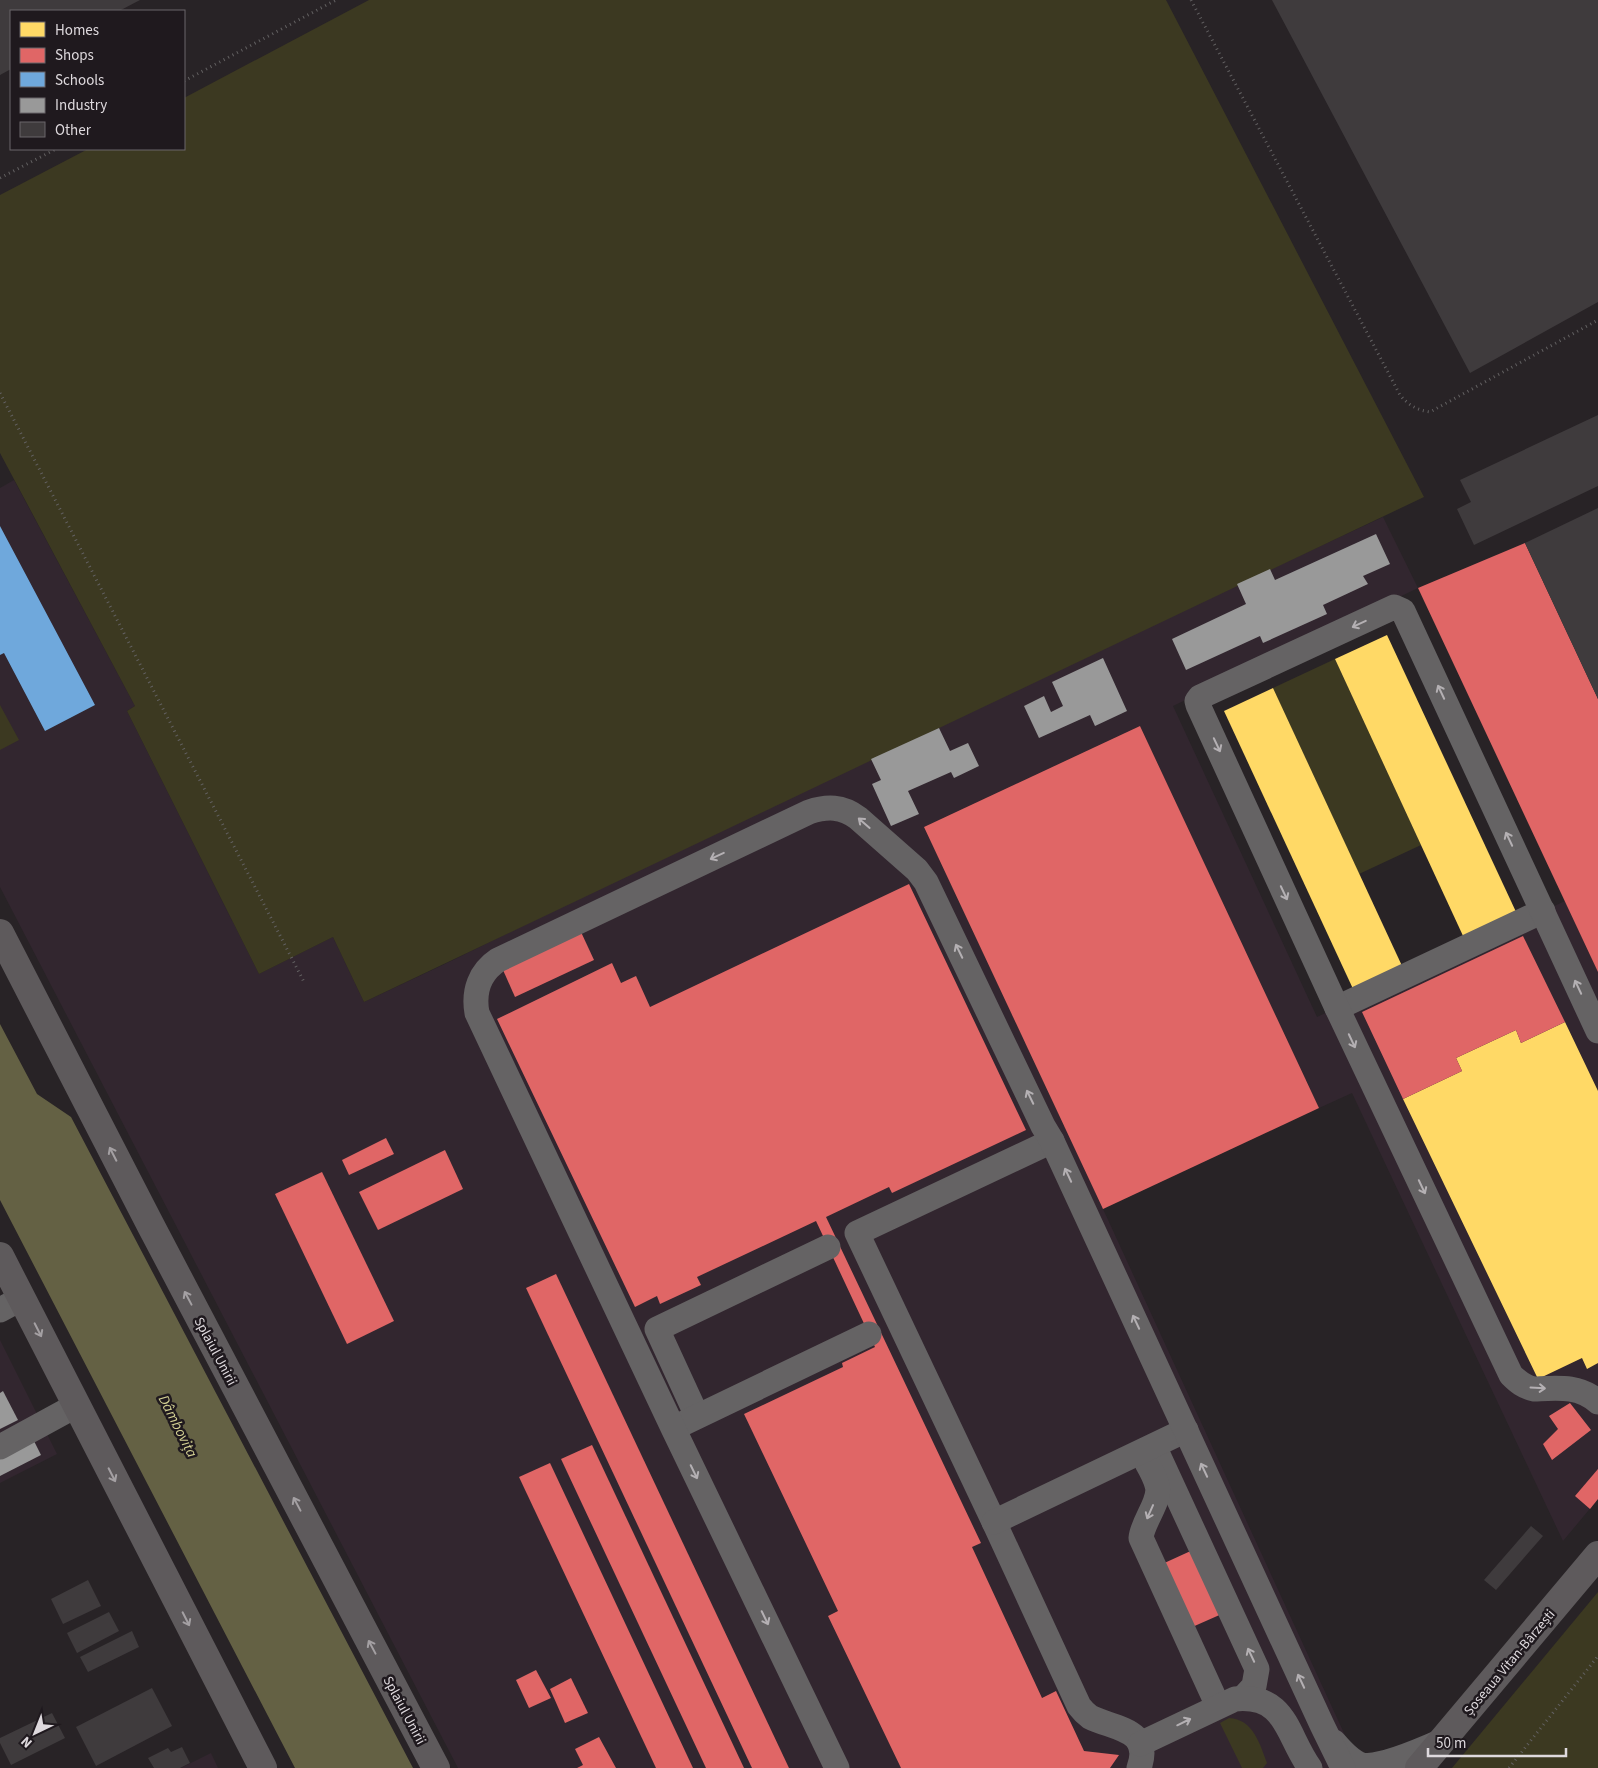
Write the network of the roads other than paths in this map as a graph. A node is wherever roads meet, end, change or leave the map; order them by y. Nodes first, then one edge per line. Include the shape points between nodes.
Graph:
1 (1543, 912) junction
2 (0, 933) edge
3 (1337, 1008) junction
4 (1598, 1031) edge
5 (1052, 1141) junction
6 (841, 1241) junction
7 (0, 1256) edge
8 (11, 1304) edge
9 (882, 1327) junction
10 (1598, 1402) edge
11 (77, 1405) junction
12 (697, 1416) junction
13 (673, 1428) junction
14 (1186, 1430) junction
15 (0, 1448) edge
16 (1148, 1448) junction
17 (994, 1522) junction
18 (1598, 1555) edge
19 (1243, 1698) junction
20 (1218, 1706) junction
21 (1322, 1725) junction
22 (1442, 1741) junction
23 (1139, 1756) edge
24 (263, 1768) edge
25 (436, 1768) edge
26 (837, 1768) edge
27 (1290, 1768) edge
28 (1310, 1768) edge
29 (1343, 1768) edge
30 (1419, 1768) edge

1 - 3 street
1 -> 3 street via 1403,611 1394,607 1200,697 1198,705
4 -> 1 street
25 -> 2 main road, Splaiul Unirii
3 -> 10 street via 1511,1375 1527,1387 1573,1388
5 - 6 street
5 -> 13 street via 926,882 917,870 849,811 830,807 809,812 492,964 484,972 477,991 477,1013
14 -> 5 street
6 - 9 street
6 - 12 street via 657,1329
7 - 8 main road
8 -> 11 main road
9 - 12 street
9 - 17 street
11 - 15 street
11 -> 24 main road
12 - 13 street
13 -> 26 street
14 - 16 street
21 -> 14 street via 1271,1615 1242,1586 1220,1542 1219,1502
16 - 17 street
19 -> 16 street via 1254,1686 1257,1669
16 -> 20 street via 1158,1494 1141,1538
17 - 23 street via 1079,1706 1091,1717 1130,1732
18 - 22 main road, Șoseaua Vitan-Bârzești
19 - 20 street
19 - 27 street via 1257,1706 1267,1719
19 - 28 street via 1261,1700 1277,1712
23 -> 20 street
21 - 22 street via 1342,1751 1362,1765 1397,1759
21 - 29 street
22 - 30 main road, Șoseaua Vitan-Bârzești

